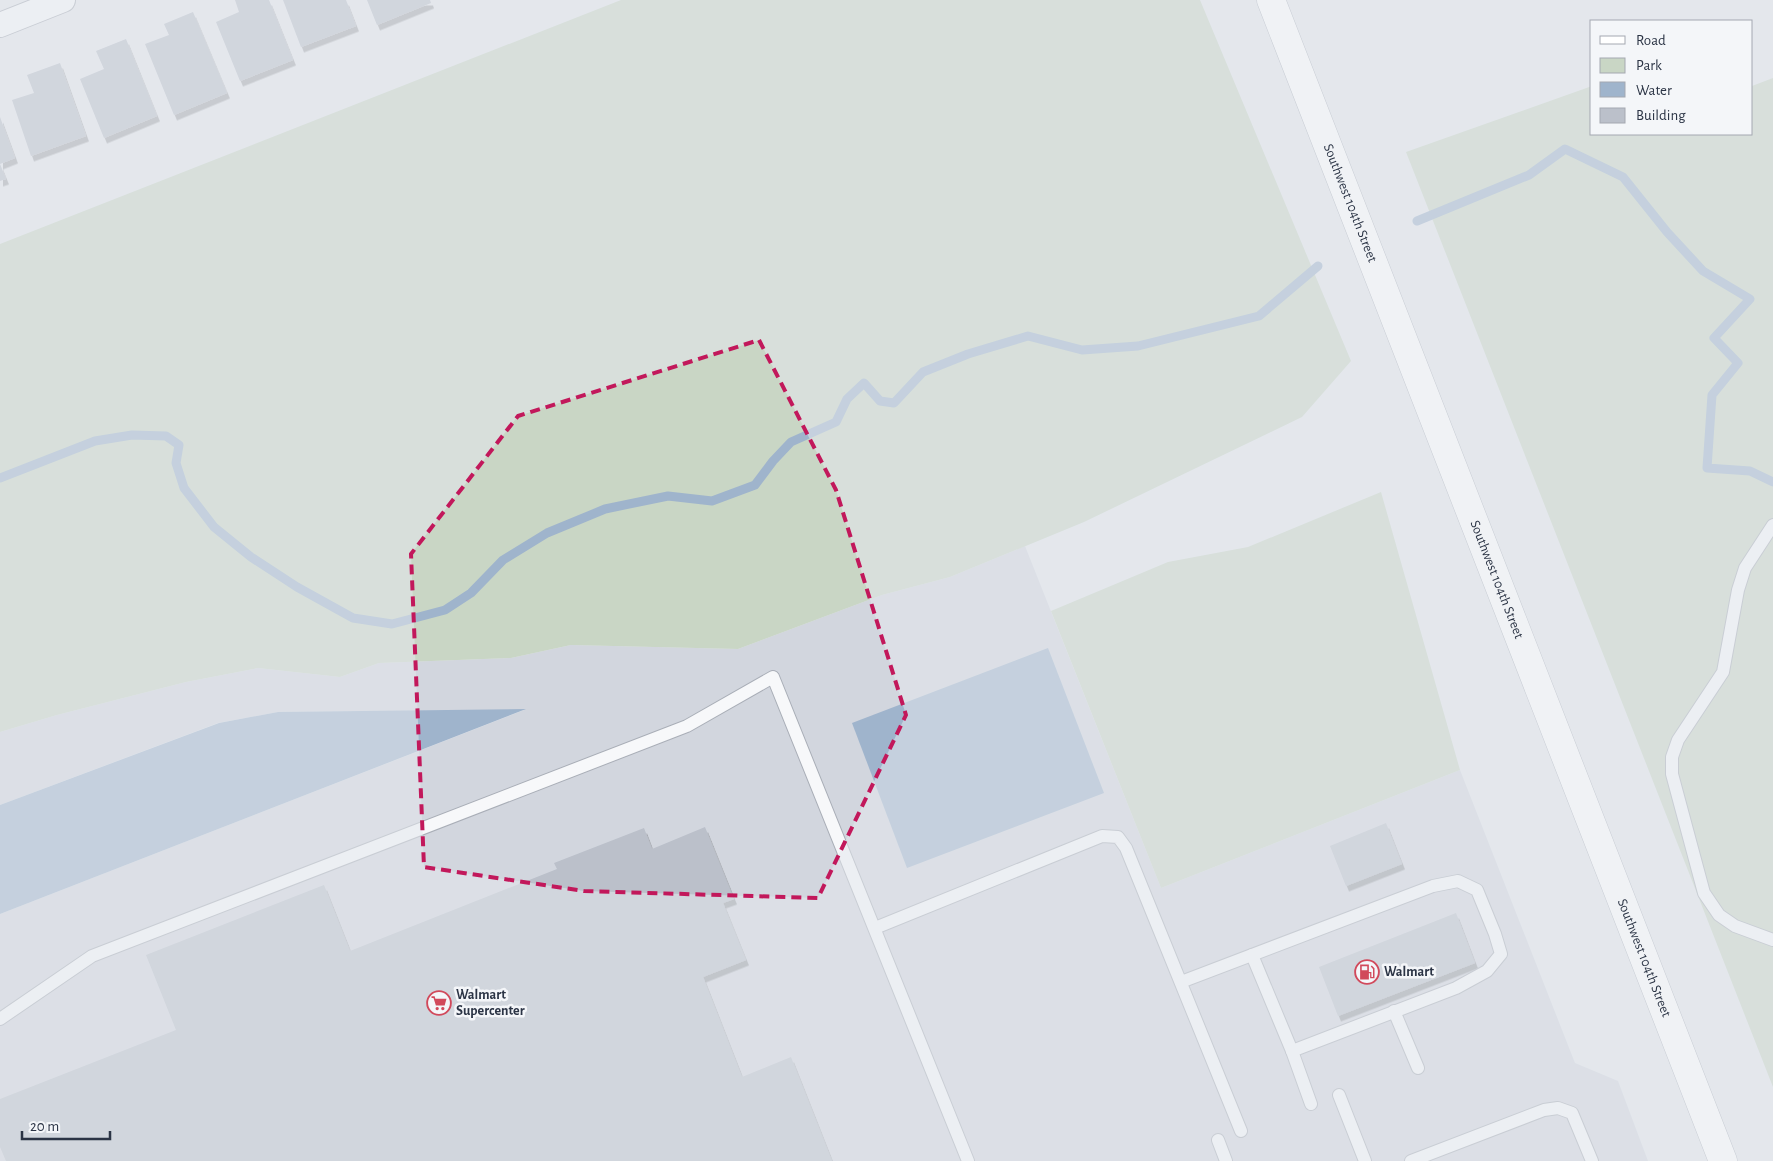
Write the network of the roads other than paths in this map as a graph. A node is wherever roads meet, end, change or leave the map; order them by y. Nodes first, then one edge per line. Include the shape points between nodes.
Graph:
1 (63, 0) edge
2 (1271, 0) edge
3 (0, 25) edge
4 (1773, 525) edge
5 (875, 928) junction
6 (1773, 940) edge
7 (1252, 955) junction
8 (1181, 982) junction
9 (1394, 1011) junction
10 (0, 1019) edge
11 (1292, 1051) junction
12 (1418, 1068) dead end
13 (1339, 1095) dead end
14 (1310, 1104) dead end
15 (1242, 1131) dead end
16 (1218, 1140) dead end
17 (968, 1161) edge
18 (1226, 1161) edge
19 (1365, 1161) edge
20 (1411, 1161) edge
21 (1592, 1161) edge
22 (1723, 1161) edge

1 - 3 street
2 - 22 main road, Southwest 104th Street
4 - 6 lane via 1746,568 1738,590 1723,672 1678,740 1672,757 1672,774 1704,893 1727,921
5 - 8 lane via 1102,836 1118,837 1126,848
5 - 10 lane via 773,678 687,726 92,956
5 - 17 lane
7 - 8 lane
7 - 9 lane via 1433,886 1458,881 1477,890 1501,954 1487,971 1456,988
7 - 11 lane
8 - 15 lane
9 - 11 lane
9 - 12 lane
11 - 14 lane
13 - 19 lane
16 - 18 lane
20 - 21 lane via 1544,1110 1558,1108 1572,1113

